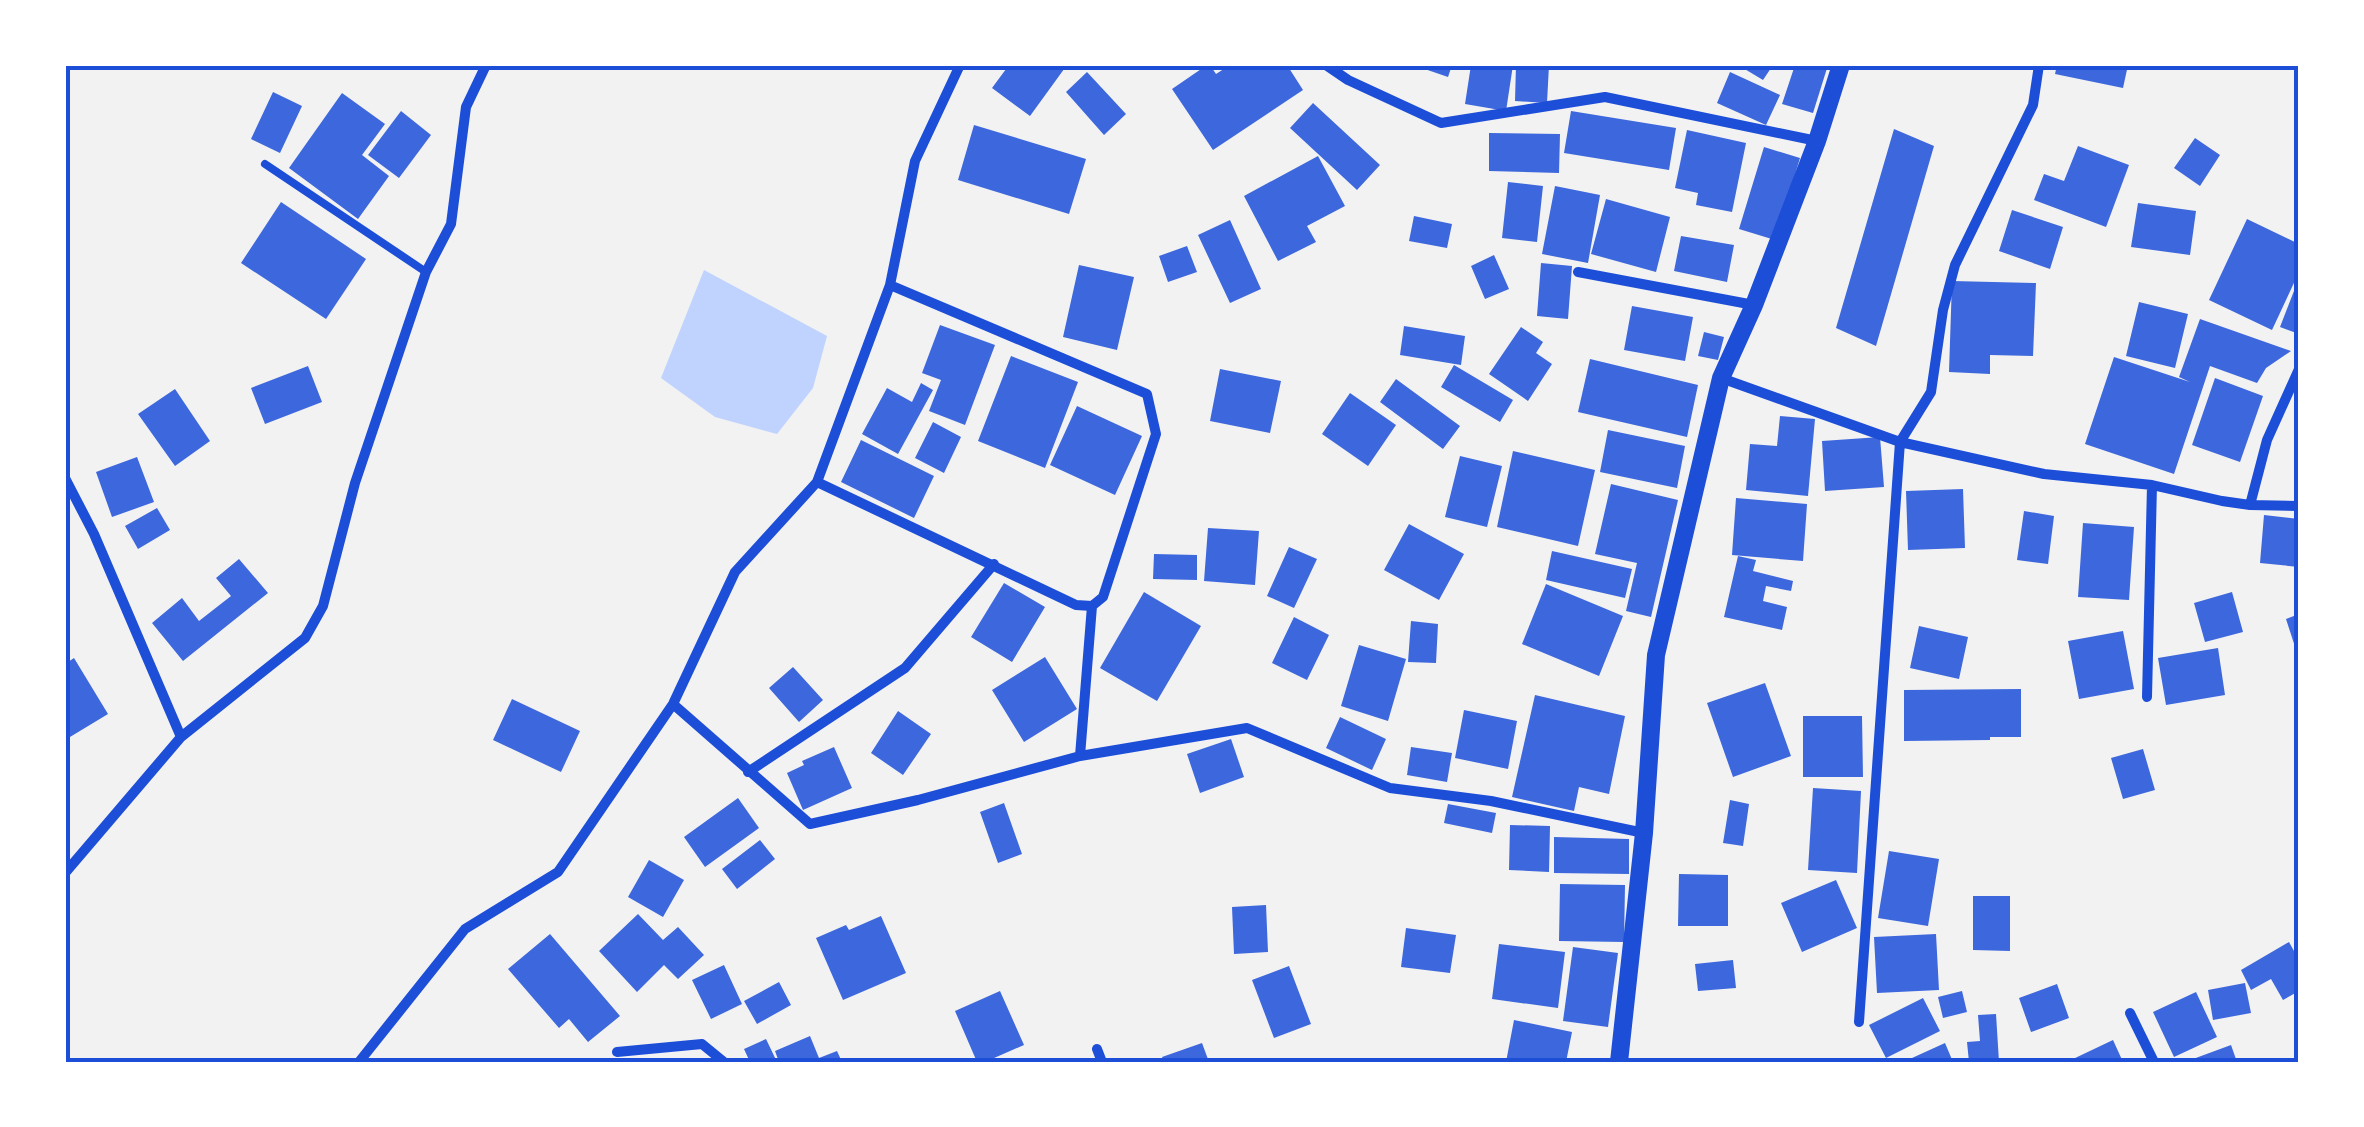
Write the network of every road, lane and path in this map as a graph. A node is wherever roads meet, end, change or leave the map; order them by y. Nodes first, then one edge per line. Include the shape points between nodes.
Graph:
1 (486, 65) edge
2 (960, 65) edge
3 (1326, 65) edge
4 (1841, 65) edge
5 (2039, 65) edge
6 (1817, 141) junction
7 (265, 164) dead end
8 (426, 272) junction
9 (1578, 272) dead end
10 (890, 285) junction
11 (1754, 305) junction
12 (2299, 369) edge
13 (1722, 378) junction
14 (1900, 442) junction
15 (65, 478) edge
16 (817, 482) junction
17 (2152, 485) junction
18 (2250, 505) junction
19 (2299, 506) edge
20 (994, 564) junction
21 (1092, 606) junction
22 (2148, 697) dead end
23 (673, 704) junction
24 (181, 737) junction
25 (1080, 756) junction
26 (748, 772) junction
27 (1644, 833) junction
28 (65, 874) edge
29 (2130, 1014) dead end
30 (1859, 1022) dead end
31 (1097, 1049) dead end
32 (617, 1052) dead end
33 (359, 1062) edge
34 (724, 1062) edge
35 (1102, 1062) edge
36 (1619, 1062) edge
37 (2154, 1062) edge

1 - 8 street via 466,107 452,224
2 - 10 street via 915,161
3 - 6 street via 1440,123 1605,97
4 - 6 street
5 - 14 street via 2033,105 1955,264 1931,392
6 - 11 street
7 - 8 lane
8 - 24 street via 356,483 324,606 306,638
9 - 11 street
10 - 16 street
10 - 21 street via 1147,394 1156,434 1103,596
11 - 13 street
12 - 18 street via 2267,440
13 - 14 street
13 - 27 street via 1656,655
14 - 17 street via 2044,474
14 - 30 street
15 - 24 street
16 - 20 street
16 - 23 street via 735,572
17 - 18 street
17 - 22 street
18 - 19 street
20 - 21 street via 1076,605
20 - 26 street via 905,668
21 - 25 street
23 - 26 street
23 - 33 street via 558,872 464,929
24 - 28 street
25 - 26 street via 810,824
25 - 27 street via 1246,728 1390,788
27 - 36 street
29 - 37 street
31 - 35 street
32 - 34 street via 702,1044

